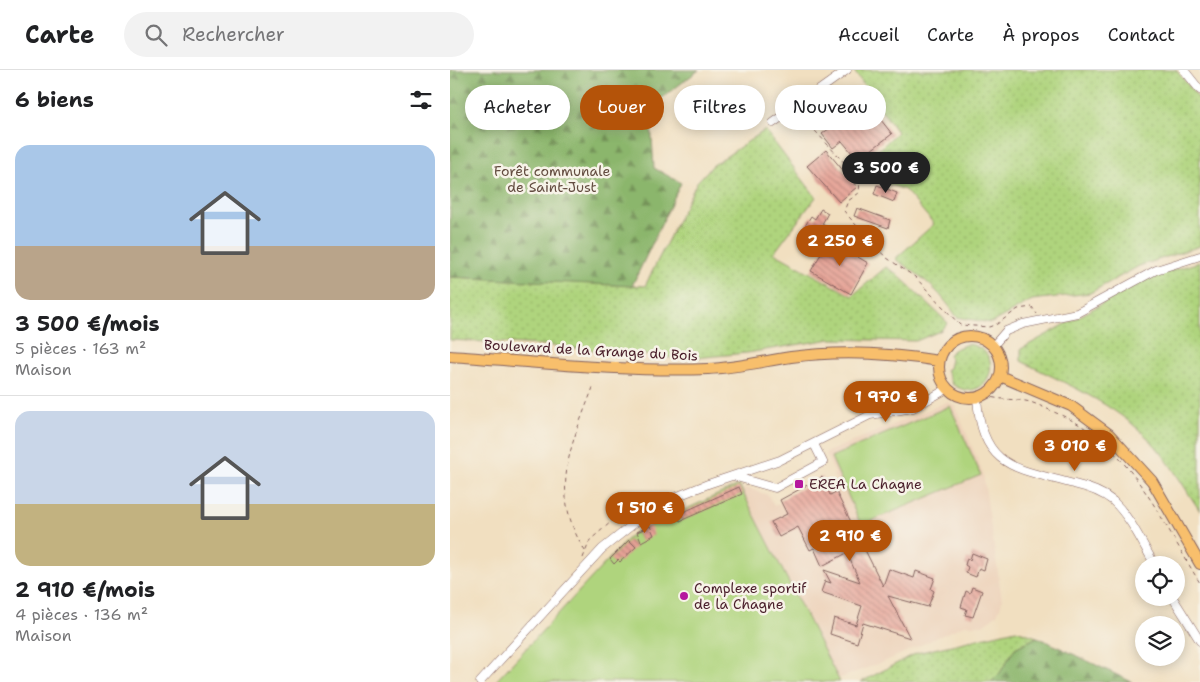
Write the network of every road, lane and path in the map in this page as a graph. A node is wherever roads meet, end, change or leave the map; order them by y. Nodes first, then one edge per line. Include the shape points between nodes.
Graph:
1 (847, 70) edge
2 (1184, 70) edge
3 (827, 85) edge
4 (1200, 90) edge
5 (814, 130) edge
6 (1200, 256) edge
7 (1041, 321) junction
8 (993, 346) junction
9 (450, 356) edge
10 (939, 361) junction
11 (1000, 376) junction
12 (594, 385) dead end
13 (947, 389) junction
14 (981, 397) junction
15 (814, 444) junction
16 (733, 476) junction
17 (648, 514) junction
18 (585, 551) junction
19 (1150, 556) edge
20 (583, 558) dead end
21 (1200, 564) edge
22 (1200, 582) edge
23 (1178, 606) edge
24 (1200, 641) edge
25 (480, 682) edge

1 - 3 street
2 - 4 street
5 - 7 path via 860,180 859,193 848,201 844,212 887,258 915,277 951,317 960,324 989,327 1018,309 1032,307
6 - 7 street via 1156,270 1077,313
7 - 8 street via 1006,331
8 - 10 main road via 980,337 965,336 951,342
8 - 11 main road via 1000,360
9 - 10 main road, Boulevard de la Grange du Bois via 668,370 710,369 792,357 851,353 897,354
10 - 13 main road via 940,376
11 - 14 main road via 992,390
11 - 21 main road via 1071,406 1109,434 1152,481
12 - 18 path via 572,442 565,474 568,516
13 - 14 main road via 961,397
13 - 15 street via 913,408 870,415
14 - 19 street via 978,421 988,447 1002,461 1099,492 1112,501 1131,523
14 - 22 path via 1030,402 1063,416 1096,438 1143,487
15 - 16 street
15 - 16 street via 822,462 775,488
16 - 17 street via 674,498
17 - 18 path via 625,510 590,540
17 - 25 street via 602,549
18 - 20 path
23 - 24 street

